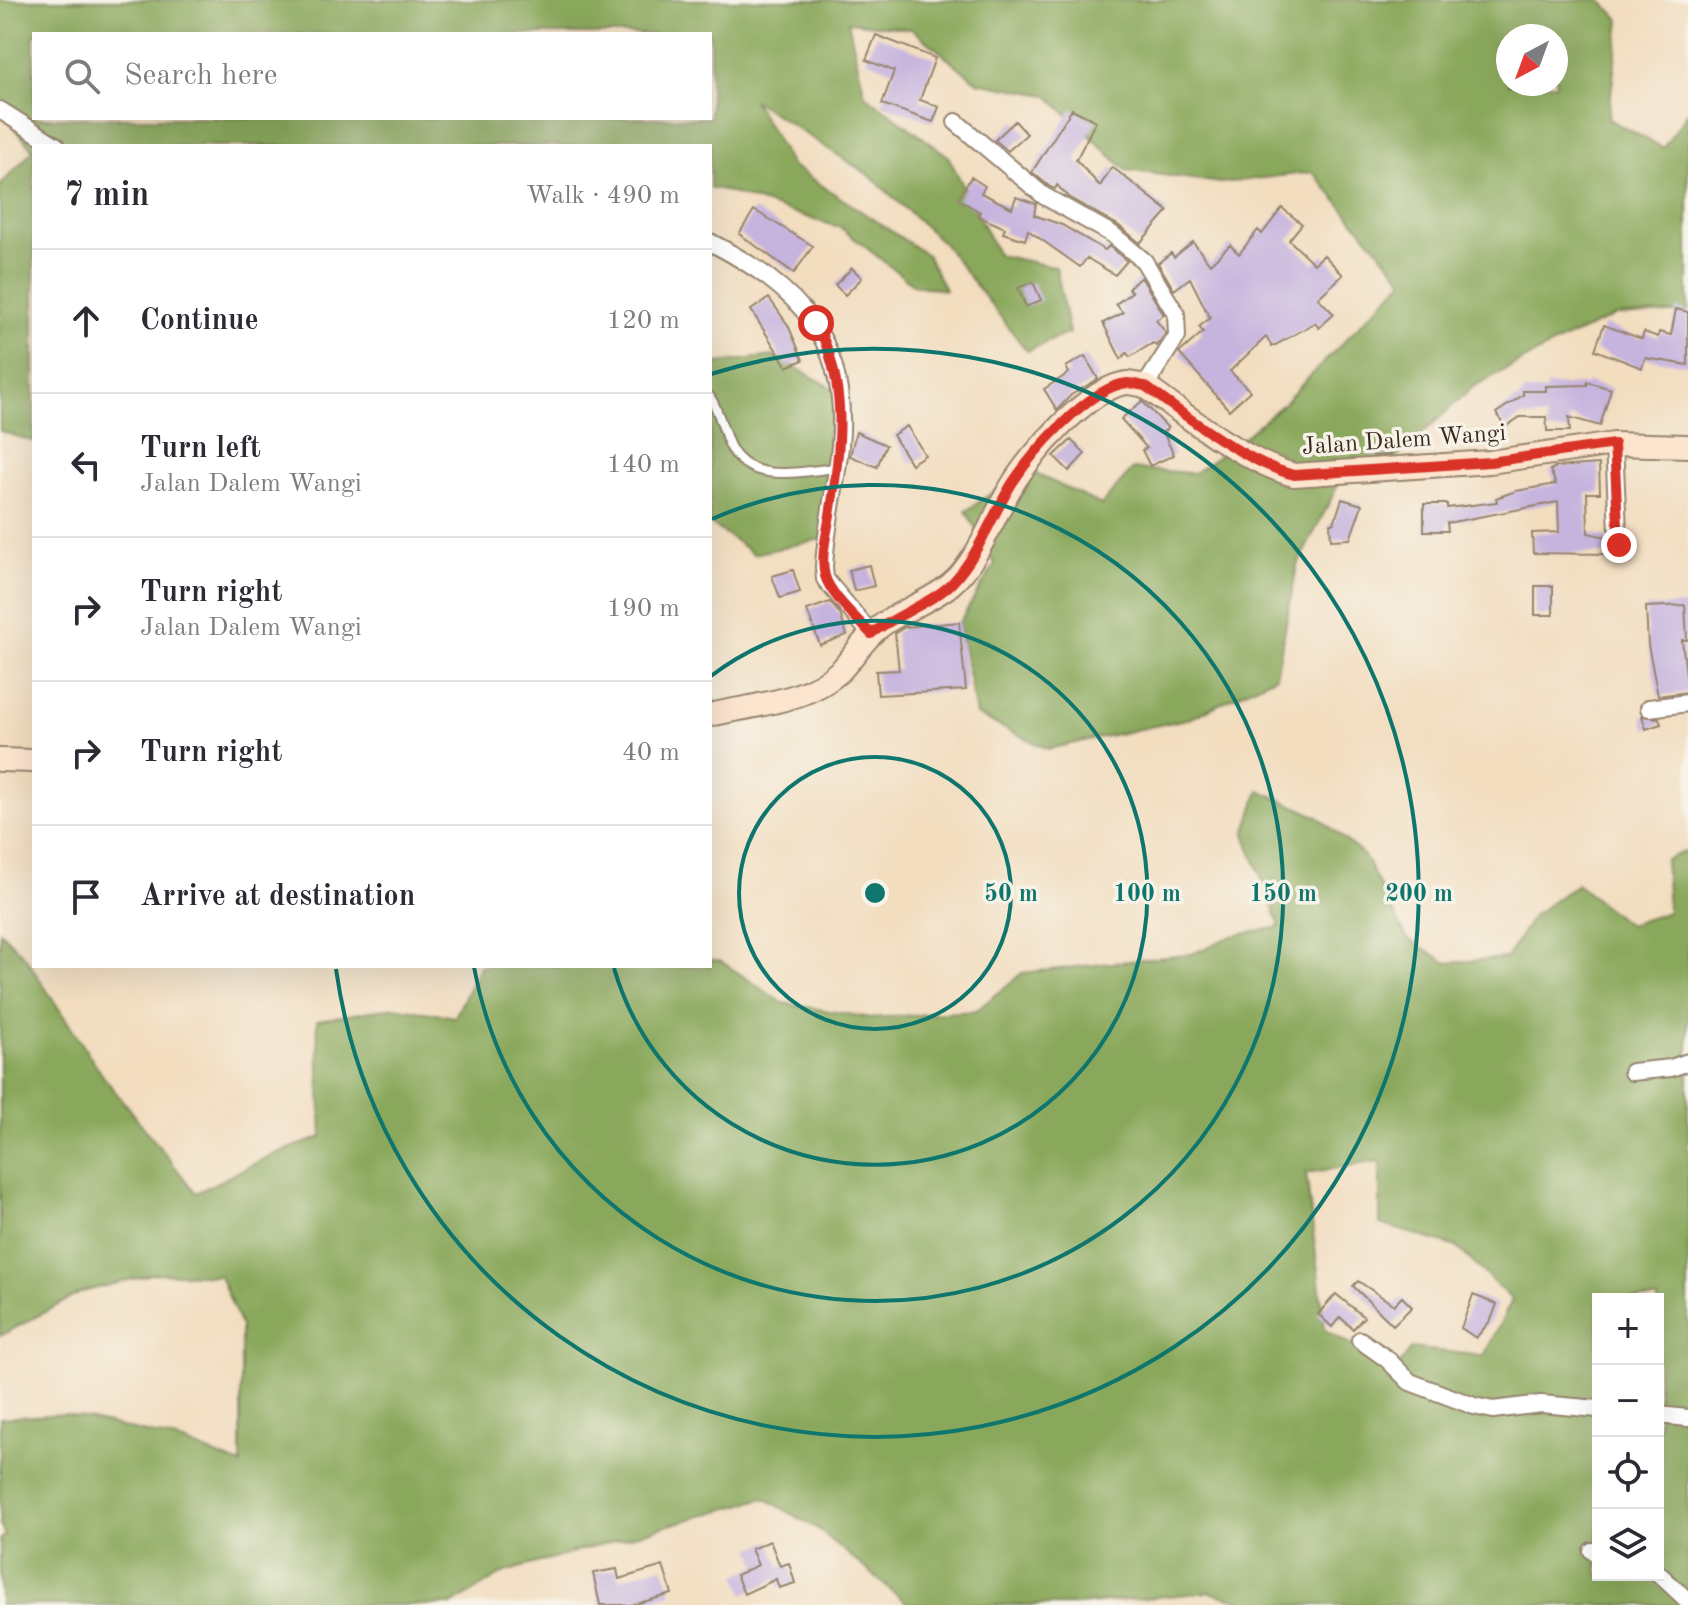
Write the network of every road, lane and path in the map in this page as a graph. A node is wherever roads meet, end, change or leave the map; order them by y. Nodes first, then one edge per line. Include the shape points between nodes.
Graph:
1 (0, 110) edge
2 (956, 122) dead end
3 (54, 144) edge
4 (712, 243) edge
5 (1145, 386) junction
6 (712, 402) edge
7 (1614, 444) junction
8 (1688, 446) edge
9 (837, 468) junction
10 (1619, 554) dead end
11 (871, 634) junction
12 (1688, 703) edge
13 (1649, 708) dead end
14 (712, 715) edge
15 (0, 760) edge
16 (32, 761) edge
17 (1688, 1062) edge
18 (1632, 1072) dead end
19 (1360, 1340) dead end
20 (1592, 1408) edge
21 (1664, 1416) edge
22 (1688, 1418) edge
23 (1664, 1579) edge
24 (1688, 1601) edge

1 - 3 street
2 - 5 street via 1044,196 1112,234 1144,261 1176,314 1177,336
4 - 9 street via 795,300 816,323 831,351 841,404
5 - 7 street, Jalan Dalem Wangi via 1246,454 1294,475 1490,462
5 - 11 street via 1127,383 1075,414 1013,483 951,585
6 - 9 lane via 745,467 763,473
7 - 8 street, Jalan Dalem Wangi
7 - 10 street
9 - 11 street via 825,579
11 - 14 street via 840,671 821,684 798,695
12 - 13 street
15 - 16 street
17 - 18 street
19 - 20 street via 1410,1382 1474,1406
21 - 22 street
23 - 24 street

